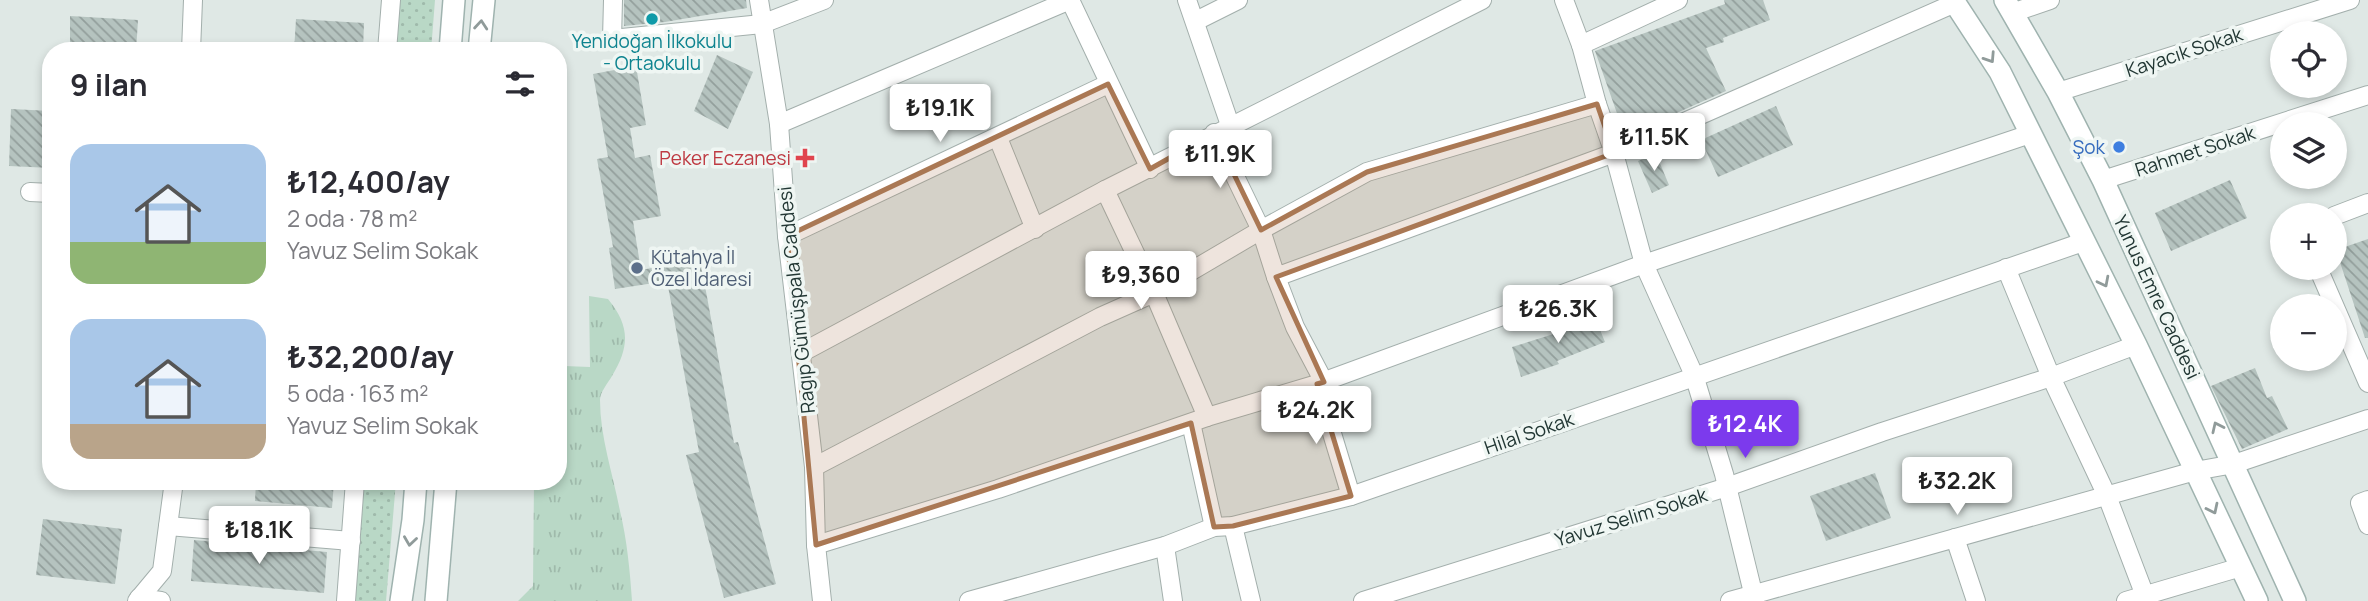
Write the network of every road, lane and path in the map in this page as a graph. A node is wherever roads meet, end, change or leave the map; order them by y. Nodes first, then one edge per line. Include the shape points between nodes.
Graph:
1 (192, 0) edge
2 (391, 0) edge
3 (454, 0) edge
4 (484, 0) edge
5 (613, 0) edge
6 (759, 0) edge
7 (824, 0) edge
8 (1070, 0) edge
9 (1187, 0) edge
10 (1238, 0) edge
11 (1482, 0) edge
12 (1563, 0) edge
13 (1678, 0) edge
14 (2050, 0) edge
15 (2350, 0) edge
16 (1954, 2) edge
17 (2009, 7) edge
18 (1196, 21) junction
19 (762, 24) junction
20 (191, 42) edge
21 (388, 42) edge
22 (451, 42) edge
23 (480, 42) edge
24 (1581, 46) junction
25 (1108, 84) junction
26 (2058, 92) junction
27 (2368, 95) edge
28 (1597, 104) junction
29 (779, 124) junction
30 (1222, 129) junction
31 (2030, 134) junction
32 (998, 138) junction
33 (1614, 153) junction
34 (1150, 169) junction
35 (2103, 180) junction
36 (1104, 190) junction
37 (30, 192) dead end
38 (42, 193) edge
39 (2368, 204) edge
40 (2347, 211) edge
41 (1035, 229) junction
42 (1261, 230) junction
43 (788, 236) junction
44 (2083, 242) junction
45 (1644, 264) junction
46 (2006, 268) junction
47 (1276, 277) junction
48 (2323, 280) edge
49 (1154, 293) junction
50 (2136, 345) junction
51 (801, 353) junction
52 (1694, 375) junction
53 (2051, 377) junction
54 (1321, 383) junction
55 (2368, 383) edge
56 (2368, 419) edge
57 (1199, 420) junction
58 (2234, 464) junction
59 (814, 467) junction
60 (2195, 471) junction
61 (1727, 487) junction
62 (173, 490) edge
63 (354, 490) edge
64 (415, 490) edge
65 (445, 490) edge
66 (1351, 496) junction
67 (2107, 496) junction
68 (2368, 500) edge
69 (167, 526) junction
70 (1233, 526) junction
71 (2368, 526) edge
72 (1214, 527) junction
73 (1955, 538) junction
74 (351, 541) junction
75 (816, 545) junction
76 (1165, 546) junction
77 (2241, 566) junction
78 (1754, 598) edge
79 (2146, 598) edge
80 (138, 599) edge
81 (161, 601) edge
82 (346, 601) edge
83 (401, 601) edge
84 (436, 601) edge
85 (822, 601) edge
86 (969, 601) edge
87 (1173, 601) edge
88 (1251, 601) edge
89 (1363, 601) edge
90 (1730, 601) edge
91 (1976, 601) edge
92 (2126, 601) edge
93 (2257, 601) edge
94 (2295, 601) edge

1 - 20 street
2 - 21 street
3 - 22 street
23 -> 4 street
5 - 19 street via 612,38
6 - 19 street, Ragıp Gümüşpala Caddesi
7 - 19 street
8 - 25 street
8 - 29 street
9 - 18 street
10 - 18 street
11 - 30 street
12 - 24 street
13 - 24 street
14 - 17 street
15 - 26 street, Kayacık Sokak
16 -> 31 street via 2000,72
16 - 33 street
17 - 26 street, Yunus Emre Caddesi
18 - 30 street
19 - 29 street, Ragıp Gümüşpala Caddesi
24 - 28 street
25 - 32 street
25 - 34 street
26 - 35 street, Yunus Emre Caddesi
27 - 35 street, Rahmet Sokak
28 - 33 street
28 - 42 street via 1367,172
29 - 43 street, Ragıp Gümüşpala Caddesi
30 - 34 street
30 - 42 street
31 - 44 street
31 - 45 street
32 - 41 street
32 - 43 street
33 - 45 street
33 - 47 street
34 - 36 street
58 -> 35 street, Yunus Emre Caddesi
36 - 41 street
36 - 49 street
37 - 38 street
39 - 40 street
41 - 51 street
42 - 47 street
42 - 49 street
43 - 51 street, Ragıp Gümüşpala Caddesi
44 - 46 street, Hilal Sokak
44 -> 50 street
45 - 52 street
45 - 54 street
46 - 52 street, Hilal Sokak
46 - 53 street
47 - 54 street
48 - 55 street
49 - 57 street
49 - 59 street
50 - 53 street, Yavuz Selim Sokak
50 - 60 street
51 - 59 street, Ragıp Gümüşpala Caddesi
52 - 61 street
52 - 66 street, Hilal Sokak
53 - 61 street, Yavuz Selim Sokak
53 - 67 street
54 - 57 street
54 - 66 street
56 - 58 street
57 - 72 street
57 - 75 street
58 - 60 street
58 - 94 street, Yunus Emre Caddesi
59 - 75 street, Ragıp Gümüşpala Caddesi
60 - 67 street
60 -> 77 street
61 - 78 street
61 - 89 street, Yavuz Selim Sokak
62 - 69 street
63 - 74 street
64 -> 83 street
65 - 84 street
66 - 70 street, Hilal Sokak
67 - 73 street
67 - 79 street
68 - 71 street via 2360,503
69 - 74 street
69 - 80 street via 162,571
70 - 72 street, Hilal Sokak
70 - 88 street
72 - 76 street, Hilal Sokak
73 - 78 street
73 - 91 street
74 - 82 street
75 - 85 street, Ragıp Gümüşpala Caddesi
76 - 86 street, Hilal Sokak
76 - 87 street
77 - 79 street
77 - 93 street
78 - 90 street
79 - 92 street
80 - 81 street

